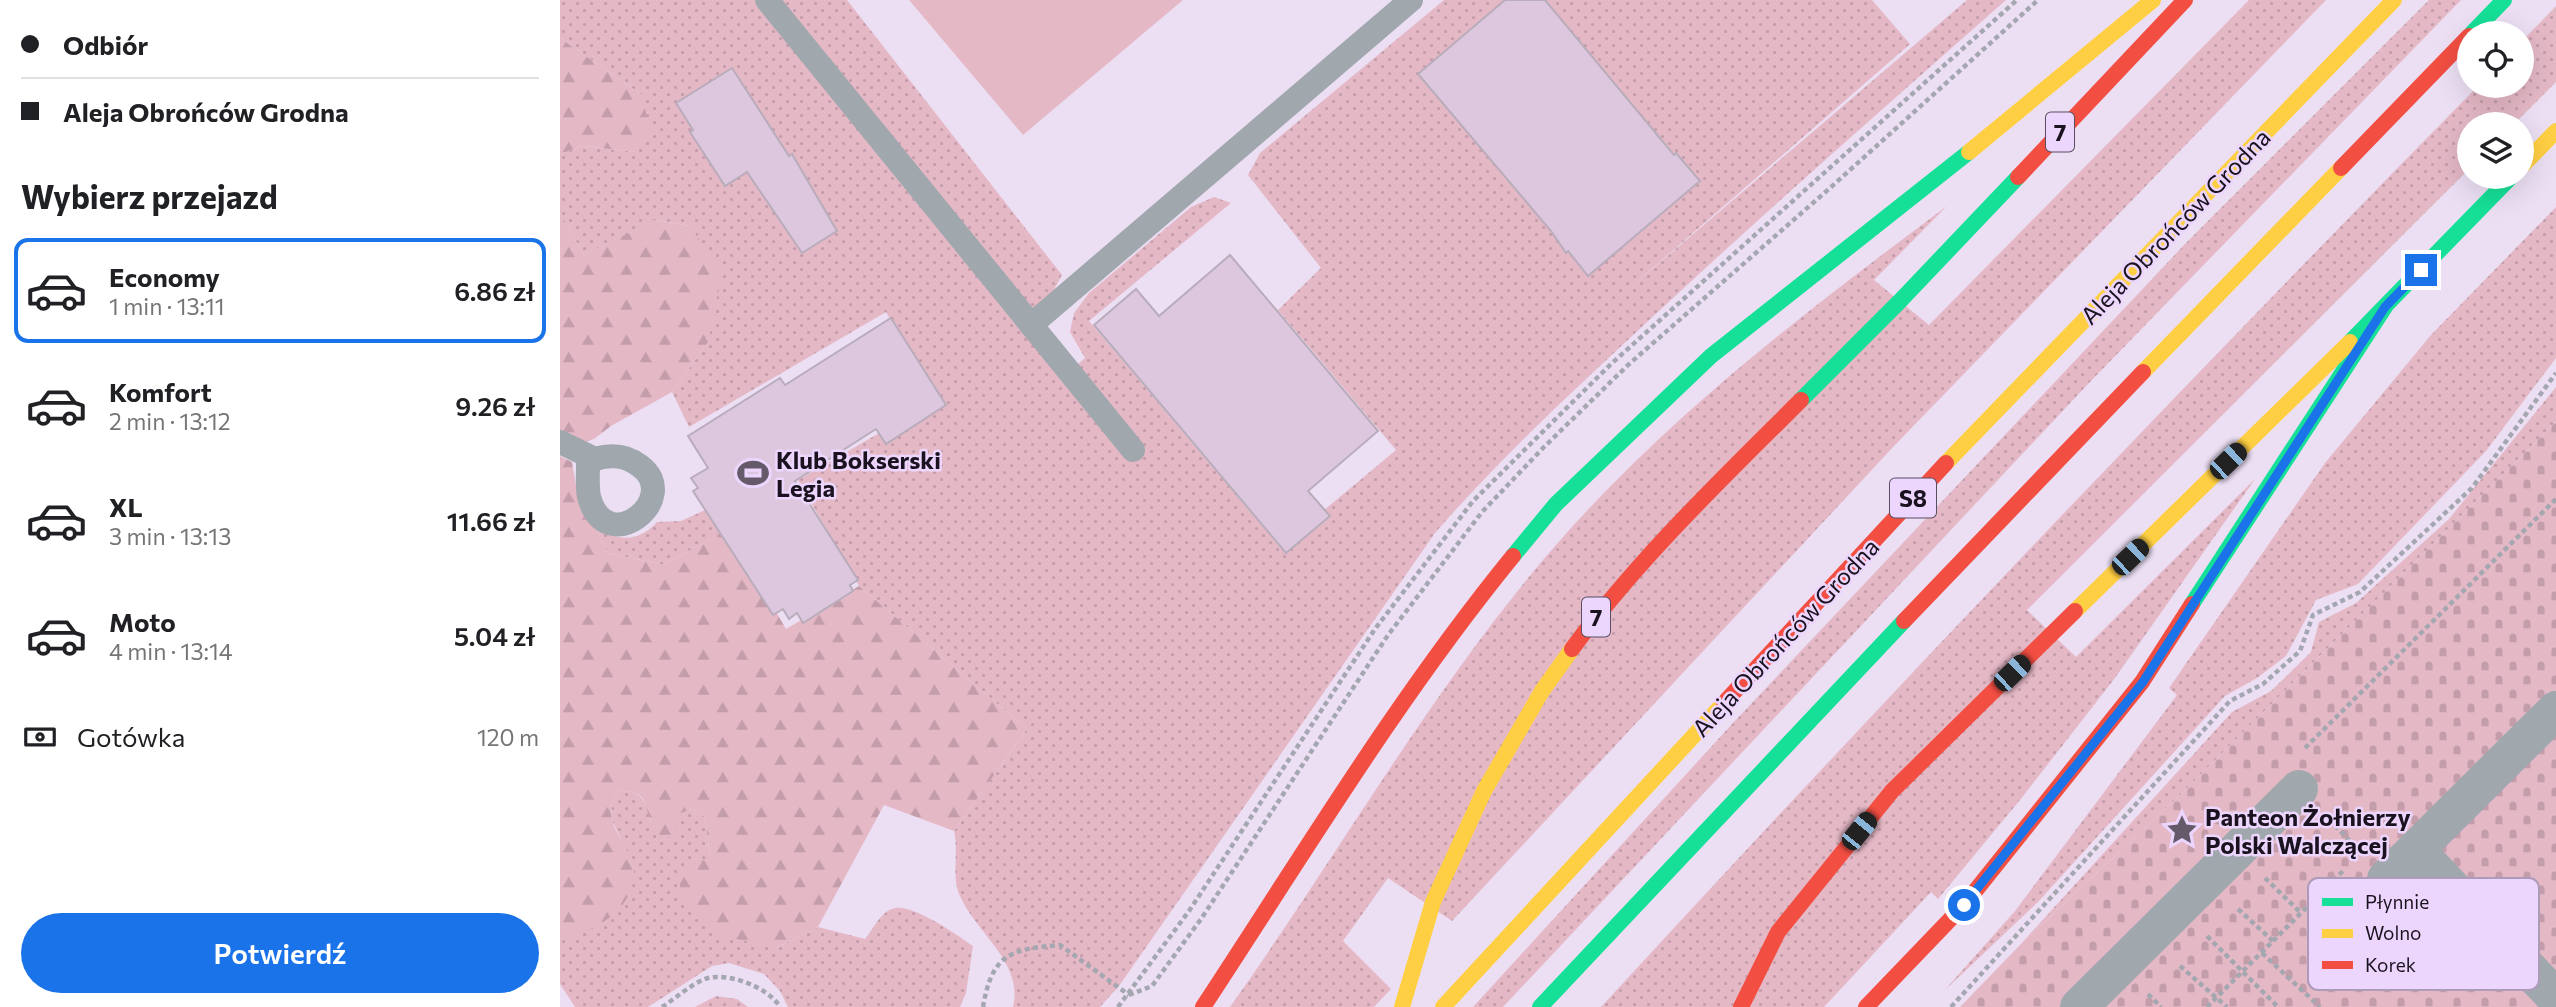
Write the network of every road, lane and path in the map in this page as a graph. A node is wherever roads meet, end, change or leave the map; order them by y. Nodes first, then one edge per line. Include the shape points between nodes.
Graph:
1 (767, 0) edge
2 (1411, 0) edge
3 (2153, 0) edge
4 (2185, 0) edge
5 (2394, 0) edge
6 (2504, 0) edge
7 (2484, 21) edge
8 (2457, 49) edge
9 (2556, 131) edge
10 (2534, 154) edge
11 (2499, 189) edge
12 (2385, 307) junction
13 (1031, 325) junction
14 (2556, 373) edge
15 (560, 442) edge
16 (1133, 450) dead end
17 (595, 459) dead end
18 (2556, 499) edge
19 (1388, 635) dead end
20 (2556, 710) edge
21 (2300, 789) junction
22 (2416, 850) junction
23 (2374, 866) junction
24 (2359, 878) edge
25 (2442, 878) edge
26 (2179, 909) junction
27 (2308, 917) edge
28 (2149, 938) junction
29 (2262, 953) junction
30 (2244, 971) junction
31 (2539, 980) edge
32 (1129, 995) junction
33 (2216, 998) junction
34 (2556, 998) edge
35 (663, 1007) edge
36 (780, 1007) edge
37 (983, 1007) edge
38 (1118, 1007) edge
39 (1203, 1007) edge
40 (1402, 1007) edge
41 (1443, 1007) edge
42 (1540, 1007) edge
43 (1741, 1007) edge
44 (1866, 1007) edge
45 (1951, 1007) edge
46 (2080, 1007) edge
47 (2207, 1007) edge
48 (2227, 1007) edge
49 (2278, 1007) edge
50 (2320, 1007) edge

1 - 13 lane
2 - 13 lane
3 - 39 main road via 1711,356 1556,503 1476,602 1405,701
4 - 40 main road, 7 via 1900,301 1690,511 1604,606 1542,691 1484,791 1433,902
5 - 41 main road, Aleja Obrońców Grodna / S8 via 1985,421
6 - 7 main road
8 - 42 main road via 2131,383
9 - 10 main road
11 - 12 main road
12 - 43 main road via 1892,790 1778,933
12 - 44 main road via 2143,682 1964,905
13 - 16 lane
14 - 45 path via 2472,488 2360,592 2313,615 2300,651 2263,684 2230,701
15 - 17 lane
18 - 21 path via 2282,771
19 - 32 path via 1201,919 1152,986
20 - 22 street
21 - 23 path
21 - 26 street
22 - 23 street
22 - 25 street
23 - 24 path
26 - 28 street
26 - 30 path
27 - 29 path
28 - 33 path
28 - 46 street
29 - 30 path
29 - 50 path
30 - 33 path
30 - 49 path
31 - 34 street
32 - 37 path via 1060,944 1009,954 990,975
32 - 38 path
33 - 47 path
33 - 48 path
35 - 36 path via 706,979 732,978 750,983

